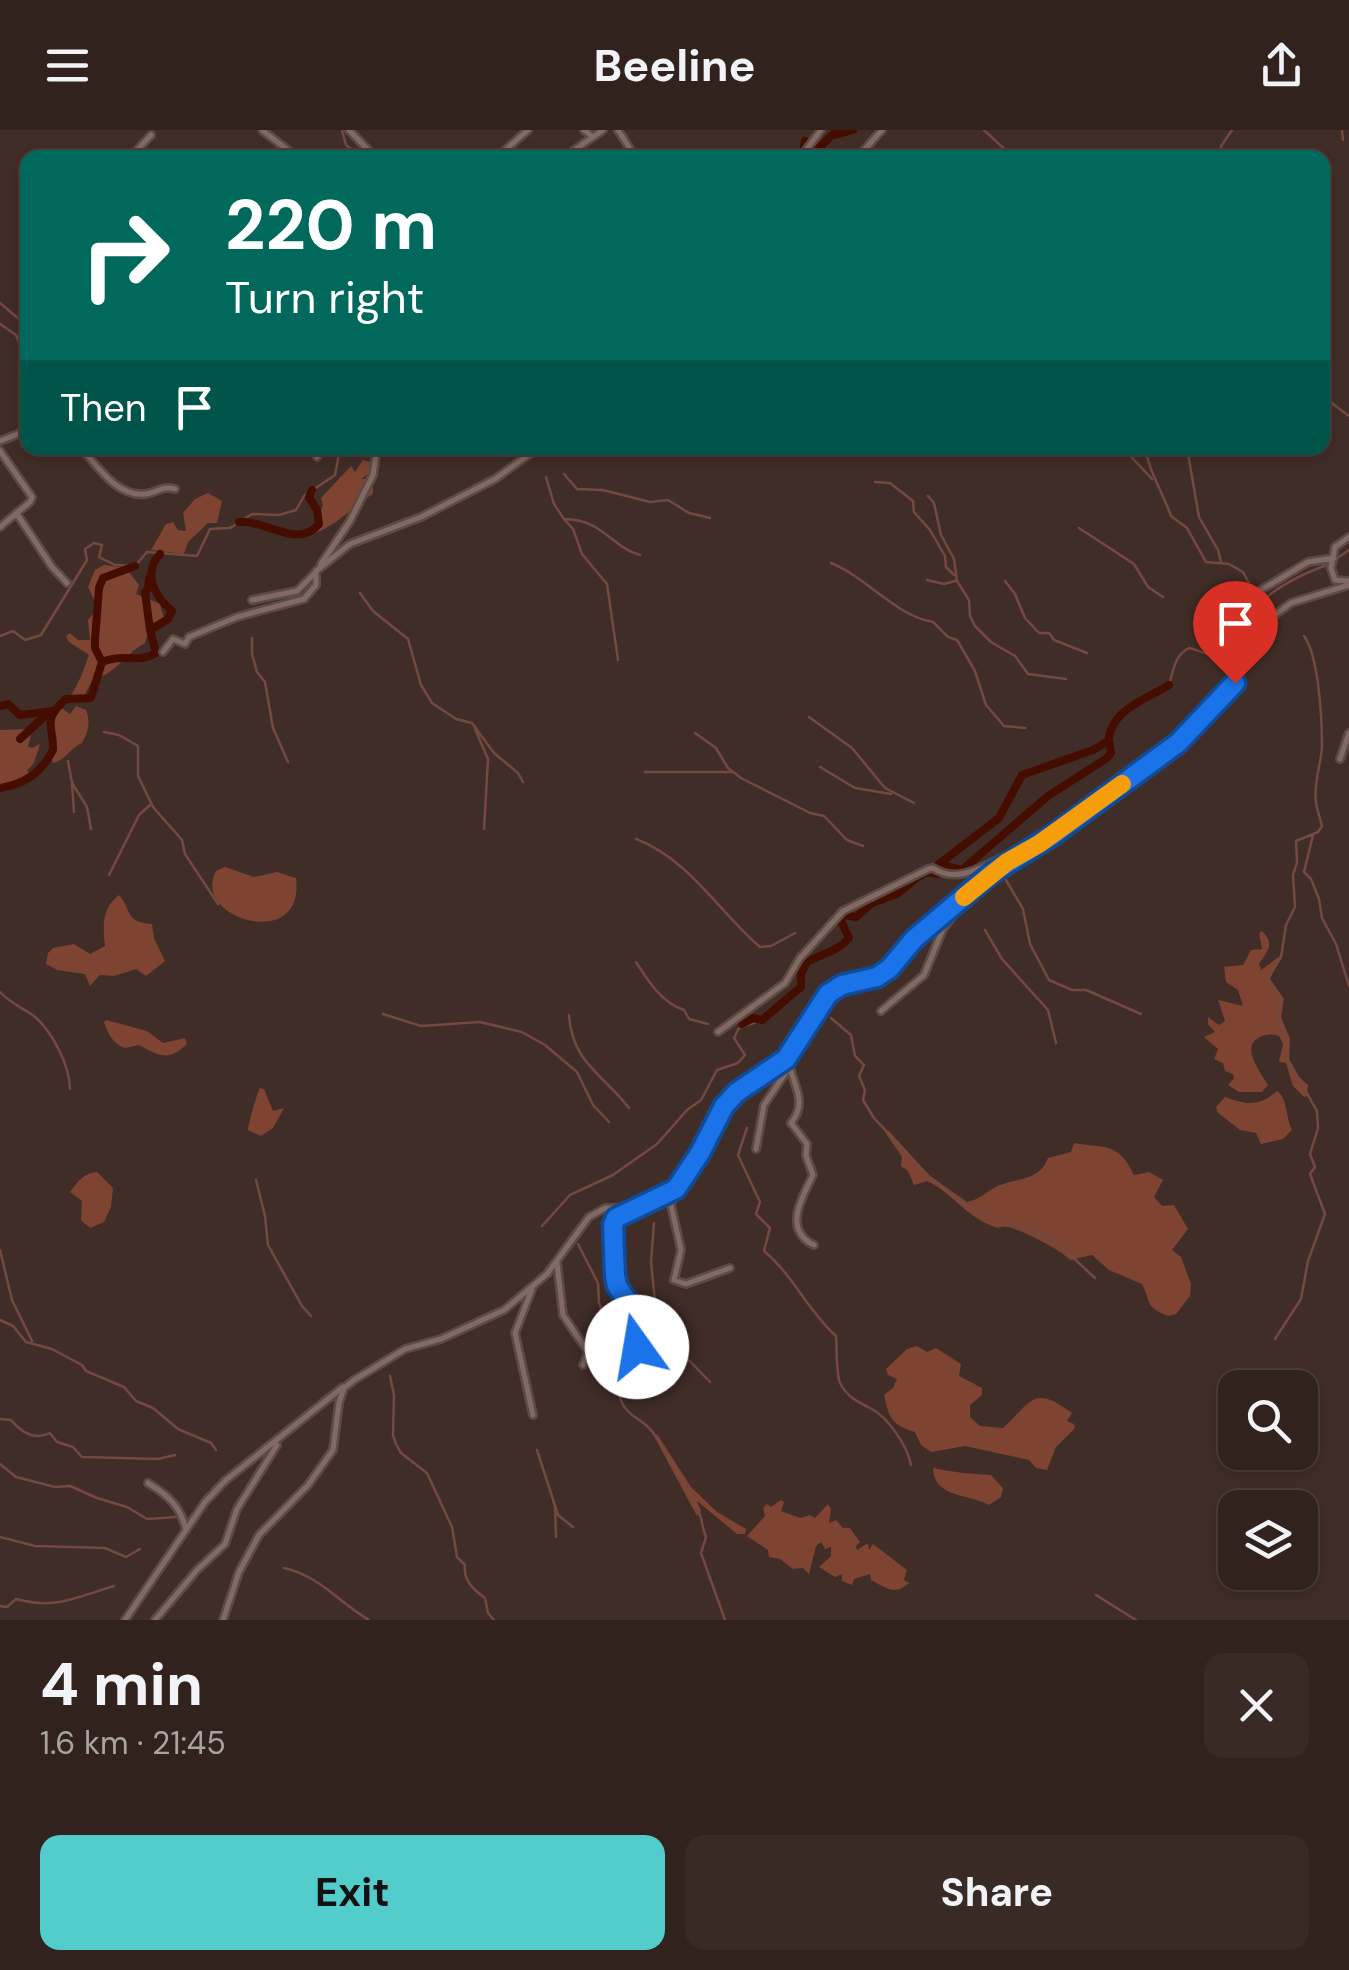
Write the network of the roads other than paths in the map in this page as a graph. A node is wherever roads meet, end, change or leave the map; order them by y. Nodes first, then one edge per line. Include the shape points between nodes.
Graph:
1 (262, 130) edge
2 (349, 130) edge
3 (528, 130) edge
4 (584, 130) edge
5 (603, 130) edge
6 (882, 130) edge
7 (151, 135) dead end
8 (592, 137) junction
9 (137, 150) edge
10 (288, 150) edge
11 (368, 150) edge
12 (505, 150) edge
13 (575, 150) edge
14 (863, 150) edge
15 (0, 451) edge
16 (87, 455) edge
17 (377, 455) edge
18 (528, 455) edge
19 (175, 489) dead end
20 (18, 514) junction
21 (0, 526) edge
22 (1349, 537) edge
23 (1334, 558) junction
24 (316, 572) junction
25 (67, 583) dead end
26 (1349, 583) edge
27 (1249, 598) dead end
28 (252, 600) dead end
29 (163, 652) dead end
30 (1349, 733) edge
31 (1340, 759) dead end
32 (1038, 845) junction
33 (976, 886) junction
34 (881, 1011) dead end
35 (718, 1032) dead end
36 (788, 1056) junction
37 (789, 1066) junction
38 (756, 1149) dead end
39 (676, 1189) junction
40 (634, 1208) junction
41 (814, 1245) dead end
42 (557, 1260) junction
43 (730, 1268) dead end
44 (533, 1286) junction
45 (637, 1347) dead end
46 (583, 1365) dead end
47 (354, 1380) junction
48 (533, 1415) dead end
49 (284, 1434) junction
50 (148, 1483) dead end
51 (186, 1530) junction
52 (126, 1620) edge
53 (155, 1620) edge
54 (223, 1620) edge

1 - 10 street
2 - 11 street
3 - 12 street
4 - 8 street
5 - 8 street
6 - 14 street
7 - 9 street
8 - 13 street
15 - 20 street via 32,497
16 - 19 street via 130,493
17 - 24 street via 350,522
18 - 24 street via 422,517 350,544
20 - 21 street
20 - 25 street
22 - 23 street via 1334,547
23 - 26 street via 1332,576
23 - 27 street via 1308,562
24 - 28 street via 297,591
24 - 29 street via 316,585 304,599 237,616 185,644 173,639
26 - 32 street via 1291,603 1272,617 1251,638 1235,683 1178,743
30 - 31 street
32 - 33 street
32 - 35 street via 967,874 928,869 843,911 785,983
33 - 34 street via 947,922 924,975
33 - 36 street via 890,968 828,994
36 - 37 street
36 - 39 street via 724,1106
37 - 38 street via 762,1111
37 - 41 street via 800,1094 791,1123 807,1144 813,1175 796,1225
39 - 40 street
39 - 43 street via 671,1206 680,1250 674,1280 686,1284
40 - 42 street via 605,1208 588,1217
40 - 45 street via 613,1225 615,1276 634,1311
42 - 44 street
42 - 46 street via 563,1316 588,1352
44 - 47 street via 504,1310 405,1349
44 - 48 street via 516,1332
47 - 49 street
47 - 54 street via 344,1388 333,1450 260,1535
49 - 51 street via 226,1480
49 - 53 street via 237,1509 224,1544
50 - 51 street via 172,1499
51 - 52 street

